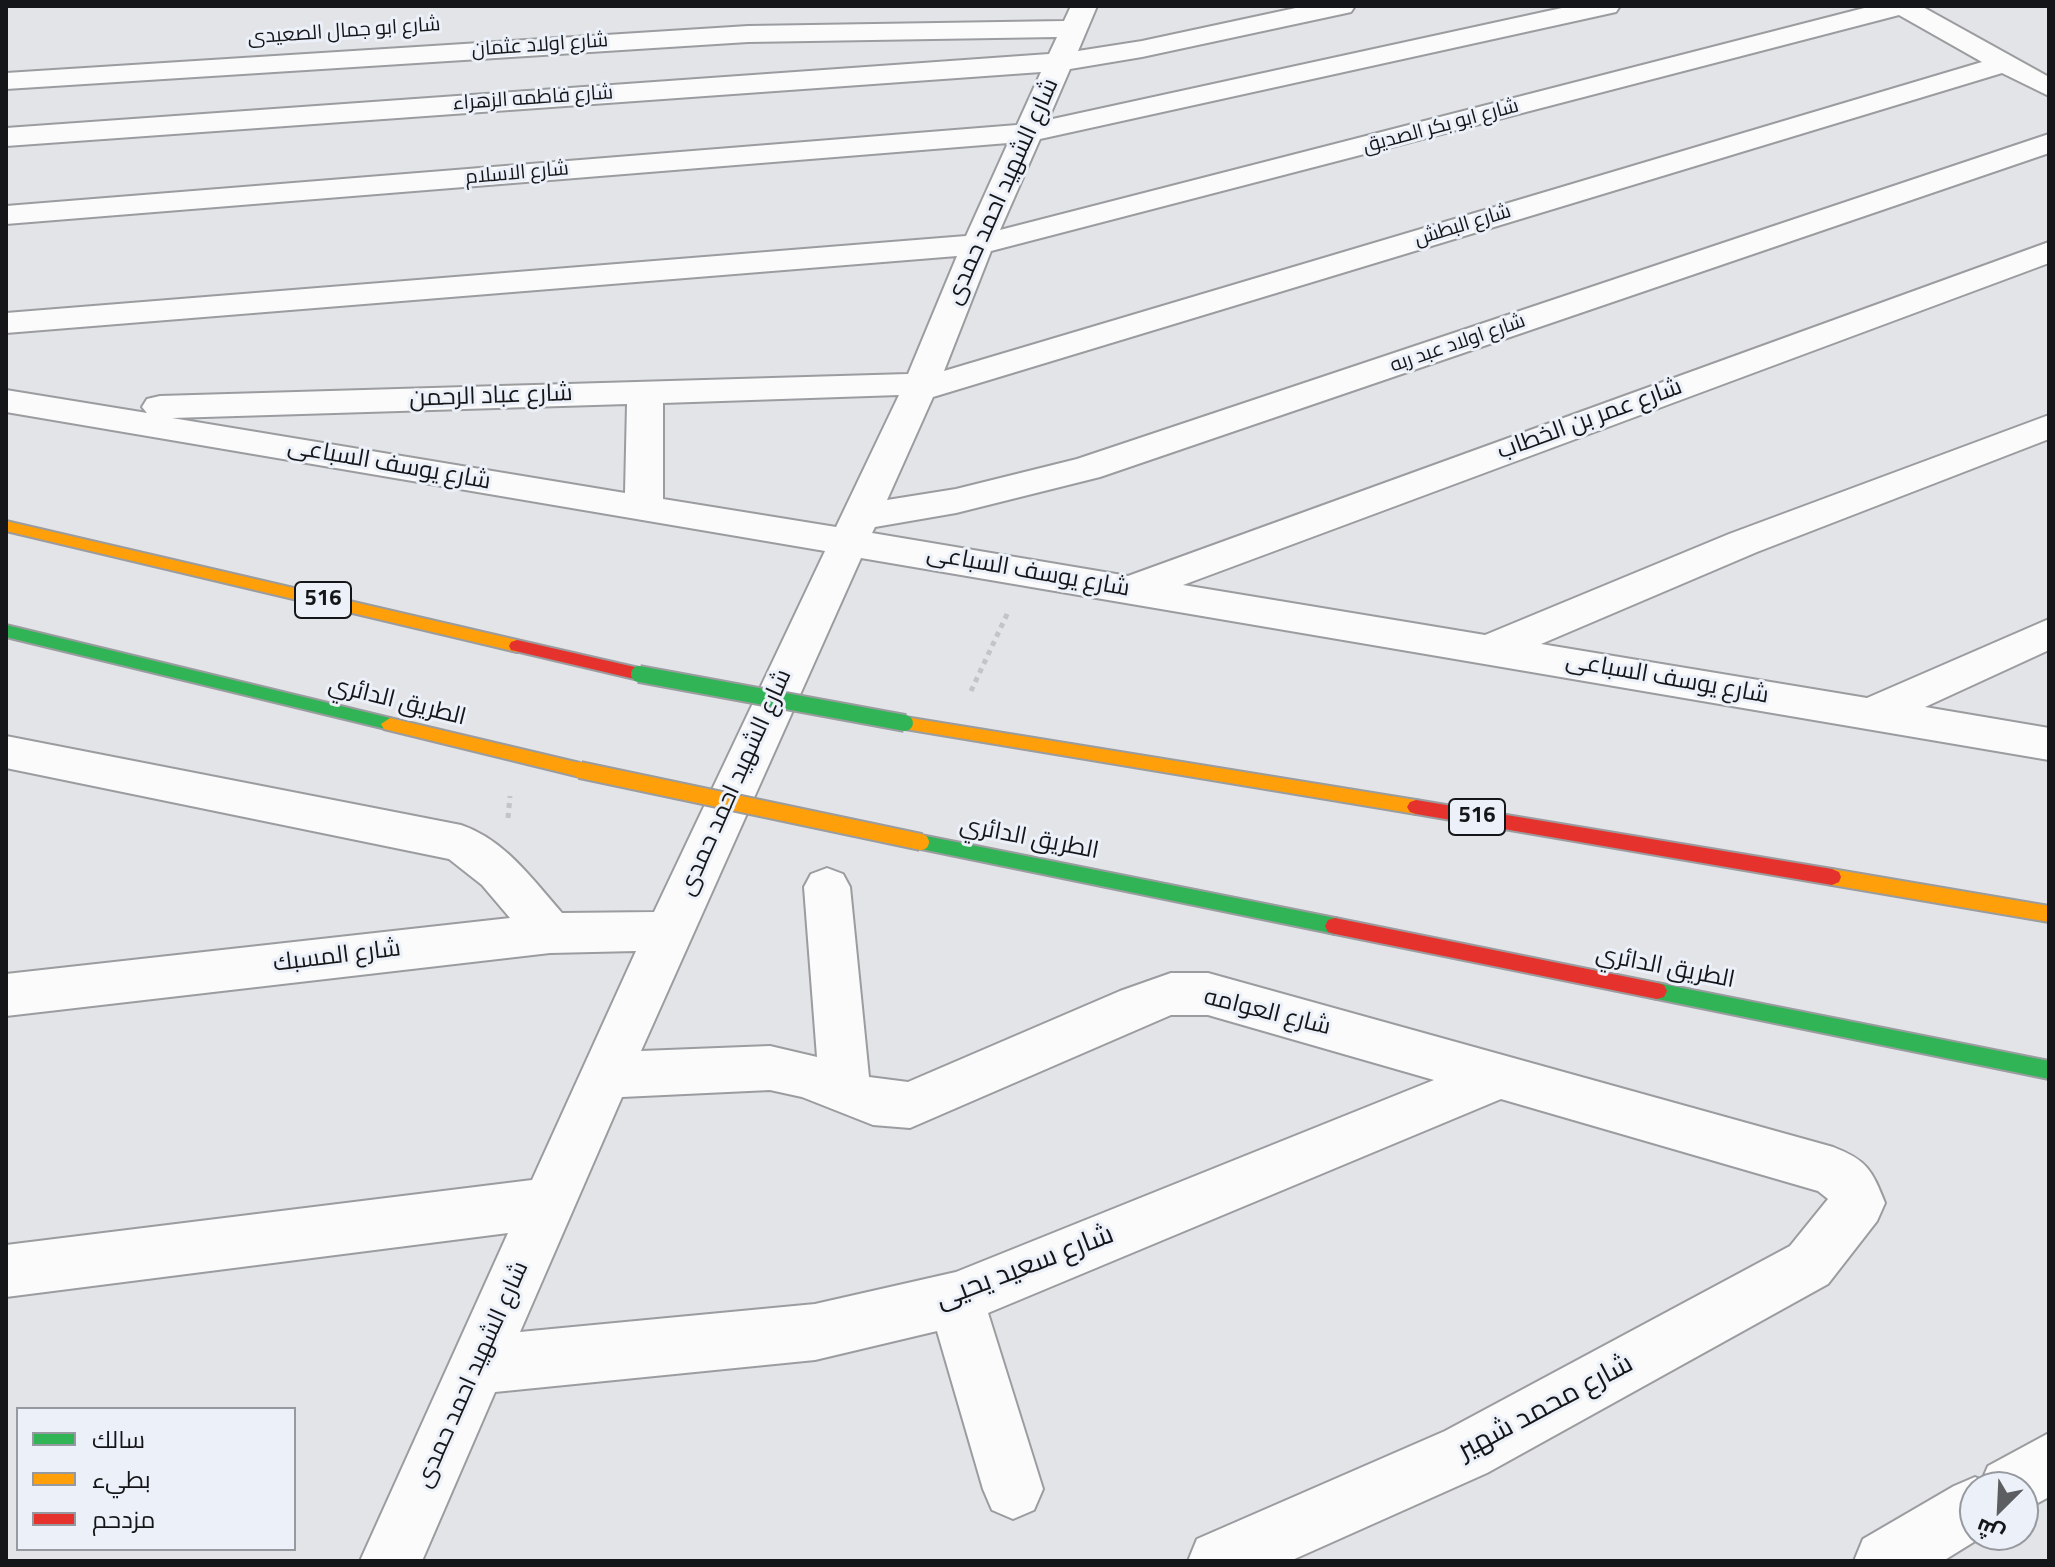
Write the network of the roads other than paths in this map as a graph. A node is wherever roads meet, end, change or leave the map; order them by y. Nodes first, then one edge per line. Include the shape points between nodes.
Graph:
1 (1342, 6) edge
2 (1607, 6) edge
3 (1902, 6) edge
4 (1079, 17) edge
5 (1059, 62) junction
6 (2049, 64) edge
7 (2014, 67) junction
8 (6, 81) edge
9 (2049, 88) edge
10 (1028, 133) junction
11 (6, 137) edge
12 (2049, 143) edge
13 (6, 215) edge
14 (978, 245) junction
15 (2049, 252) edge
16 (6, 323) edge
17 (920, 387) junction
18 (645, 392) junction
19 (6, 401) edge
20 (62, 410) junction
21 (2049, 426) edge
22 (644, 508) junction
23 (6, 526) edge
24 (853, 529) junction
25 (1130, 589) junction
26 (6, 631) edge
27 (2049, 633) edge
28 (1490, 649) junction
29 (1871, 714) junction
30 (2049, 744) edge
31 (19, 759) edge
32 (827, 887) dead end
33 (2049, 914) edge
34 (669, 931) junction
35 (550, 933) junction
36 (6, 995) edge
37 (2049, 1070) edge
38 (604, 1075) junction
39 (1499, 1077) junction
40 (845, 1090) junction
41 (548, 1203) junction
42 (1848, 1216) joint
43 (6, 1271) edge
44 (956, 1299) junction
45 (477, 1365) junction
46 (1013, 1489) dead end
47 (1959, 1517) edge
48 (391, 1561) edge
49 (1219, 1561) edge
50 (1885, 1561) edge

1 - 5 street, شارع فاطمه الزهراء
2 - 10 street, شارع الاسلام
3 - 7 street
3 - 14 street, شارع ابو بكر الصديق
4 - 5 street, شارع الشهيد احمد حمدى
4 - 8 street, شارع اولاد عثمان
5 - 10 street, شارع الشهيد احمد حمدى
5 - 11 street, شارع فاطمه الزهراء
6 - 7 street, شارع البطش
7 - 9 street
7 - 17 street, شارع البطش
10 - 13 street, شارع الاسلام
10 - 14 street, شارع الشهيد احمد حمدى
12 - 24 street, شارع اولاد عبد ربه via 1087,469
14 - 16 street
14 - 17 street, شارع الشهيد احمد حمدى
15 - 25 street, شارع عمر بن الخطاب
17 - 18 street, شارع عباد الرحمن
17 - 24 street, شارع الشهيد احمد حمدى
18 - 20 street, شارع عباد الرحمن
18 - 22 street
19 - 20 street, شارع يوسف السباعى
20 - 22 street, شارع يوسف السباعى
21 - 28 street via 1743,543
22 - 24 street, شارع يوسف السباعى
23 - 33 highway, 516, bridge via 639,674
24 - 25 street, شارع يوسف السباعى
24 - 34 street, شارع الشهيد احمد حمدى
25 - 28 street, شارع يوسف السباعى
26 - 37 highway, الطريق الدائري, bridge via 580,770
27 - 29 street
28 - 29 street, شارع يوسف السباعى
29 - 30 street, شارع يوسف السباعى
31 - 35 street via 461,843 491,865
32 - 40 street
34 - 35 street, شارع المسبك
34 - 38 street, شارع الشهيد احمد حمدى
35 - 36 street, شارع المسبك
38 - 40 street, شارع العوامه via 770,1068
38 - 41 street, شارع الشهيد احمد حمدى
39 - 40 street, شارع العوامه via 1208,994 1171,994 910,1105 873,1102
39 - 42 street, شارع العوامه via 1833,1171 1851,1184 1858,1203
39 - 44 street, شارع سعيد يحيى
41 - 43 street
41 - 45 street, شارع الشهيد احمد حمدى
42 - 49 street, شارع محمد شهير via 1809,1265 1466,1452
44 - 45 street, شارع سعيد يحيى via 815,1332
44 - 46 street
45 - 48 street, شارع الشهيد احمد حمدى
47 - 50 street

